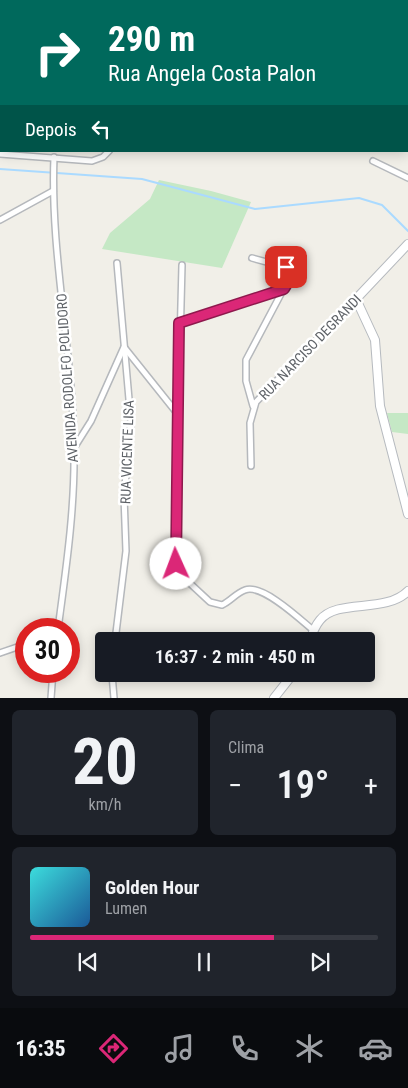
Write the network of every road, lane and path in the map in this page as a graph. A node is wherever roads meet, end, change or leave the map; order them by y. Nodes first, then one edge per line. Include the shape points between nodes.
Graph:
1 (108, 152) edge
2 (0, 154) edge
3 (54, 157) junction
4 (373, 161) dead end
5 (408, 178) edge
6 (53, 191) junction
7 (0, 220) edge
8 (408, 244) edge
9 (252, 258) dead end
10 (117, 263) dead end
11 (182, 265) dead end
12 (284, 289) junction
13 (356, 299) junction
14 (179, 323) junction
15 (124, 347) junction
16 (253, 406) junction
17 (177, 412) junction
18 (74, 448) junction
19 (251, 466) dead end
20 (408, 514) edge
21 (408, 591) edge
22 (59, 618) edge
23 (314, 631) joint
24 (116, 632) edge
25 (15, 648) edge
26 (0, 653) edge
27 (113, 682) edge
28 (287, 682) edge
29 (52, 683) edge
30 (51, 698) edge
31 (114, 698) edge
32 (274, 698) edge

1 - 3 street via 92,161
2 - 3 street
3 - 6 street, AVENIDA RODOLFO POLIDORO
4 - 5 street
6 - 7 street
6 - 18 street, AVENIDA RODOLFO POLIDORO
8 - 13 main road, RUA NARCISO DEGRANDI
9 - 12 street via 290,269 290,279
10 - 15 street, RUA VICENTE LISA
11 - 14 street
12 - 14 street
12 - 16 street via 246,360 246,381
13 - 16 street, RUA NARCISO DEGRANDI
13 - 20 main road via 375,340 380,406
14 - 17 street
15 - 17 street
15 - 18 street via 92,421
15 - 24 street, RUA VICENTE LISA via 130,422 125,484 126,551
16 - 19 street, RUA NARCISO DEGRANDI
17 - 23 street via 174,538 178,571 210,602 222,605 245,590 255,589
18 - 22 street, AVENIDA RODOLFO POLIDORO via 72,518
21 - 23 main road via 382,604 332,612 319,621
25 - 26 street
27 - 31 street
28 - 32 main road
29 - 30 street

